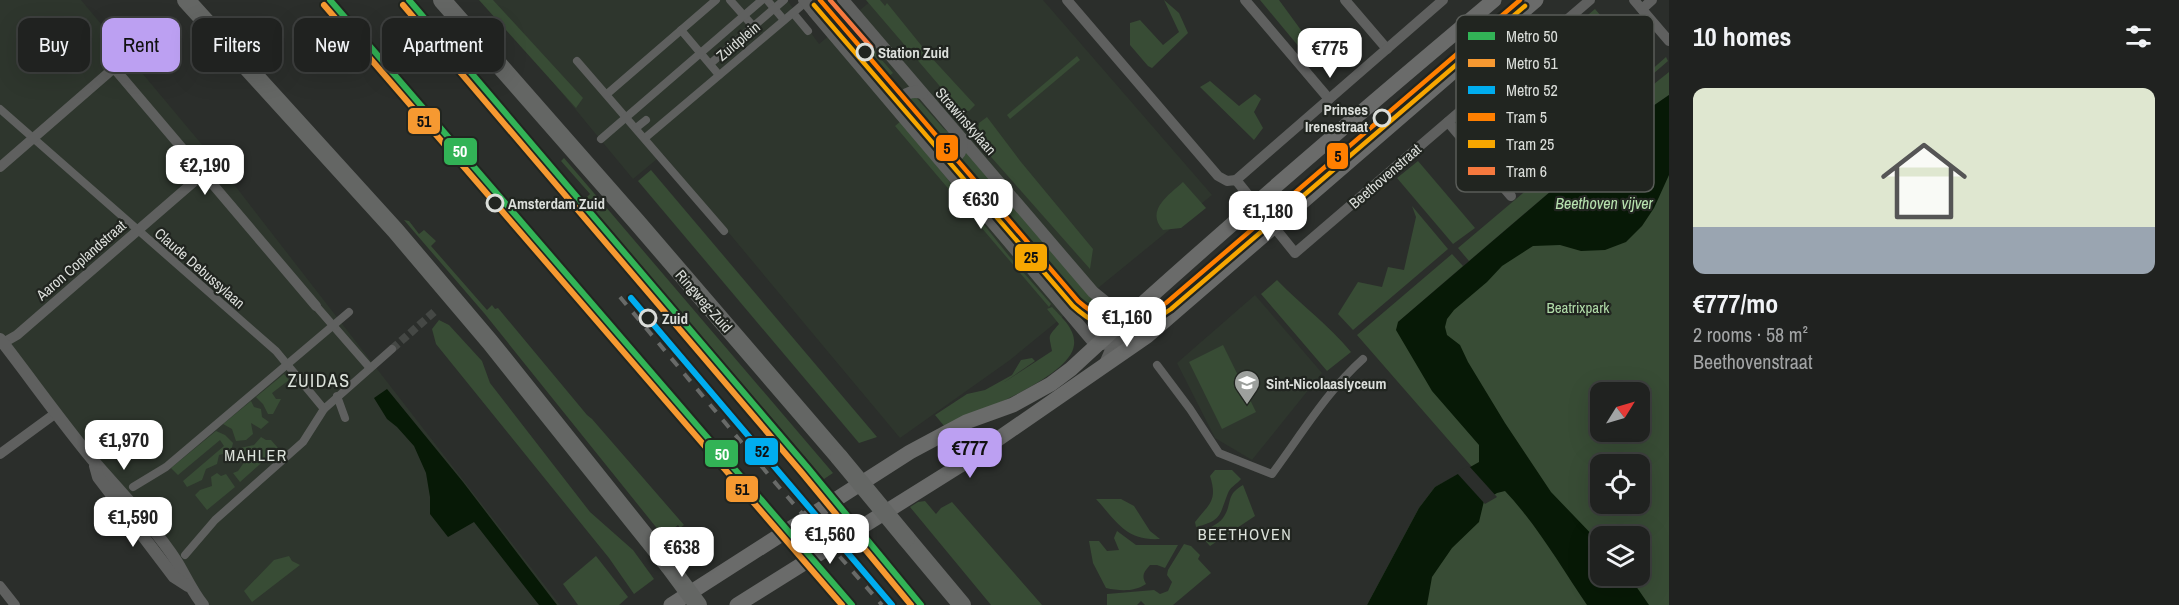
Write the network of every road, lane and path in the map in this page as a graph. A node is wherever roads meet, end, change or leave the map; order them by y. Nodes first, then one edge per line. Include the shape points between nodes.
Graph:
1 (186, 0) edge
2 (442, 0) edge
3 (716, 0) edge
4 (730, 0) edge
5 (762, 0) edge
6 (768, 0) edge
7 (783, 0) edge
8 (843, 0) edge
9 (1067, 0) edge
10 (1245, 0) edge
11 (1345, 0) edge
12 (1443, 0) edge
13 (1494, 0) edge
14 (1536, 0) edge
15 (1590, 0) edge
16 (1634, 0) edge
17 (1652, 0) edge
18 (805, 1) edge
19 (774, 8) junction
20 (1642, 9) junction
21 (793, 13) junction
22 (1476, 15) edge
23 (1519, 15) edge
24 (1573, 15) edge
25 (1647, 15) edge
26 (743, 16) junction
27 (784, 20) junction
28 (1654, 23) edge
29 (753, 26) junction
30 (681, 30) junction
31 (808, 31) dead end
32 (1456, 32) edge
33 (1669, 41) edge
34 (1387, 49) junction
35 (700, 52) junction
36 (578, 61) dead end
37 (710, 64) junction
38 (1456, 69) edge
39 (719, 75) junction
40 (922, 93) junction
41 (606, 94) junction
42 (1329, 99) junction
43 (895, 105) junction
44 (0, 109) edge
45 (1456, 115) edge
46 (626, 117) junction
47 (646, 120) dead end
48 (1448, 122) junction
49 (636, 128) junction
50 (1456, 131) edge
51 (961, 138) junction
52 (34, 139) junction
53 (601, 139) dead end
54 (647, 140) junction
55 (938, 157) junction
56 (0, 167) edge
57 (204, 173) junction
58 (1236, 180) junction
59 (1508, 192) edge
60 (1511, 196) dead end
61 (1255, 204) junction
62 (1273, 226) junction
63 (137, 231) junction
64 (724, 231) dead end
65 (316, 306) joint
66 (349, 312) dead end
67 (1125, 318) junction
68 (334, 326) junction
69 (1147, 336) junction
70 (2, 341) edge
71 (1113, 342) junction
72 (1096, 345) junction
73 (392, 349) tunnel mouth
74 (1363, 359) dead end
75 (287, 365) junction
76 (1158, 365) dead end
77 (1104, 366) junction
78 (370, 368) junction
79 (337, 396) junction
80 (324, 409) junction
81 (56, 413) junction
82 (345, 418) dead end
83 (0, 453) edge
84 (133, 487) dead end
85 (185, 555) dead end
86 (0, 586) edge
87 (15, 605) edge
88 (203, 605) edge
89 (671, 605) edge
90 (698, 605) edge
91 (737, 605) edge
92 (962, 605) edge

1 - 90 highway, bridge via 351,179 439,282
2 - 92 highway, Ringweg-Zuid, bridge via 839,457
3 - 30 street
4 - 26 street
5 - 26 street, Zuidplein
6 - 19 street
7 - 19 street
8 - 40 street, Strawinskylaan
9 - 58 street via 1218,176
10 - 42 street
11 - 34 street
12 - 34 street
13 - 22 main road
14 - 23 main road
15 - 24 street, Beethovenstraat
16 - 20 street
17 - 20 street
18 - 21 street, Zuidplein
18 - 43 street, bridge
19 - 27 street
19 - 29 street
20 - 25 street
21 - 27 street, Zuidplein
21 - 31 street
26 - 29 street
26 - 35 street, Zuidplein
27 - 39 street, Zuidplein
28 - 33 street
29 - 37 street
30 - 35 street, Zuidplein
30 - 41 street
32 - 61 main road
34 - 42 street
35 - 37 street, Zuidplein
35 - 46 street, Zuidplein
36 - 41 street
37 - 39 street, Zuidplein
38 - 62 main road
39 - 54 street, Zuidplein
40 - 43 street via 913,91
40 - 51 street, Strawinskylaan
41 - 46 street
42 - 58 street
43 - 55 street
44 - 52 street, Claude Debussylaan
45 - 48 street, Beethovenstraat
46 - 49 street
46 - 53 street, Zuidplein
47 - 49 street
48 - 50 street
48 - 62 street, Beethovenstraat via 1296,253
49 - 54 street
51 - 55 street via 963,149 959,154 948,160
51 - 67 street, Strawinskylaan via 1093,292
52 - 56 street
52 - 57 street via 114,68
52 - 63 street, Claude Debussylaan
54 - 64 street
55 - 72 street
57 - 63 street, Aaron Coplandstraat
57 - 65 street
58 - 61 street
59 - 60 street
61 - 62 street
61 - 67 main road
62 - 69 main road
63 - 70 street, Aaron Coplandstraat via 17,335
63 - 75 street, Claude Debussylaan via 276,351
65 - 68 street
66 - 68 street
67 - 71 street
67 - 72 main road
68 - 75 street
68 - 78 street
69 - 71 street
69 - 77 main road
70 - 81 street
71 - 72 street
71 - 77 street
72 - 89 main road via 1051,384 910,452
73 - 78 street
74 - 76 street via 1333,391 1272,474 1219,453
75 - 80 street, Claude Debussylaan
75 - 84 street via 166,467
77 - 91 main road via 959,466
78 - 79 street
79 - 80 street
79 - 82 street
80 - 85 street via 303,442 215,520
81 - 83 street
81 - 88 street via 93,459 98,477 174,577 189,586
86 - 87 street

